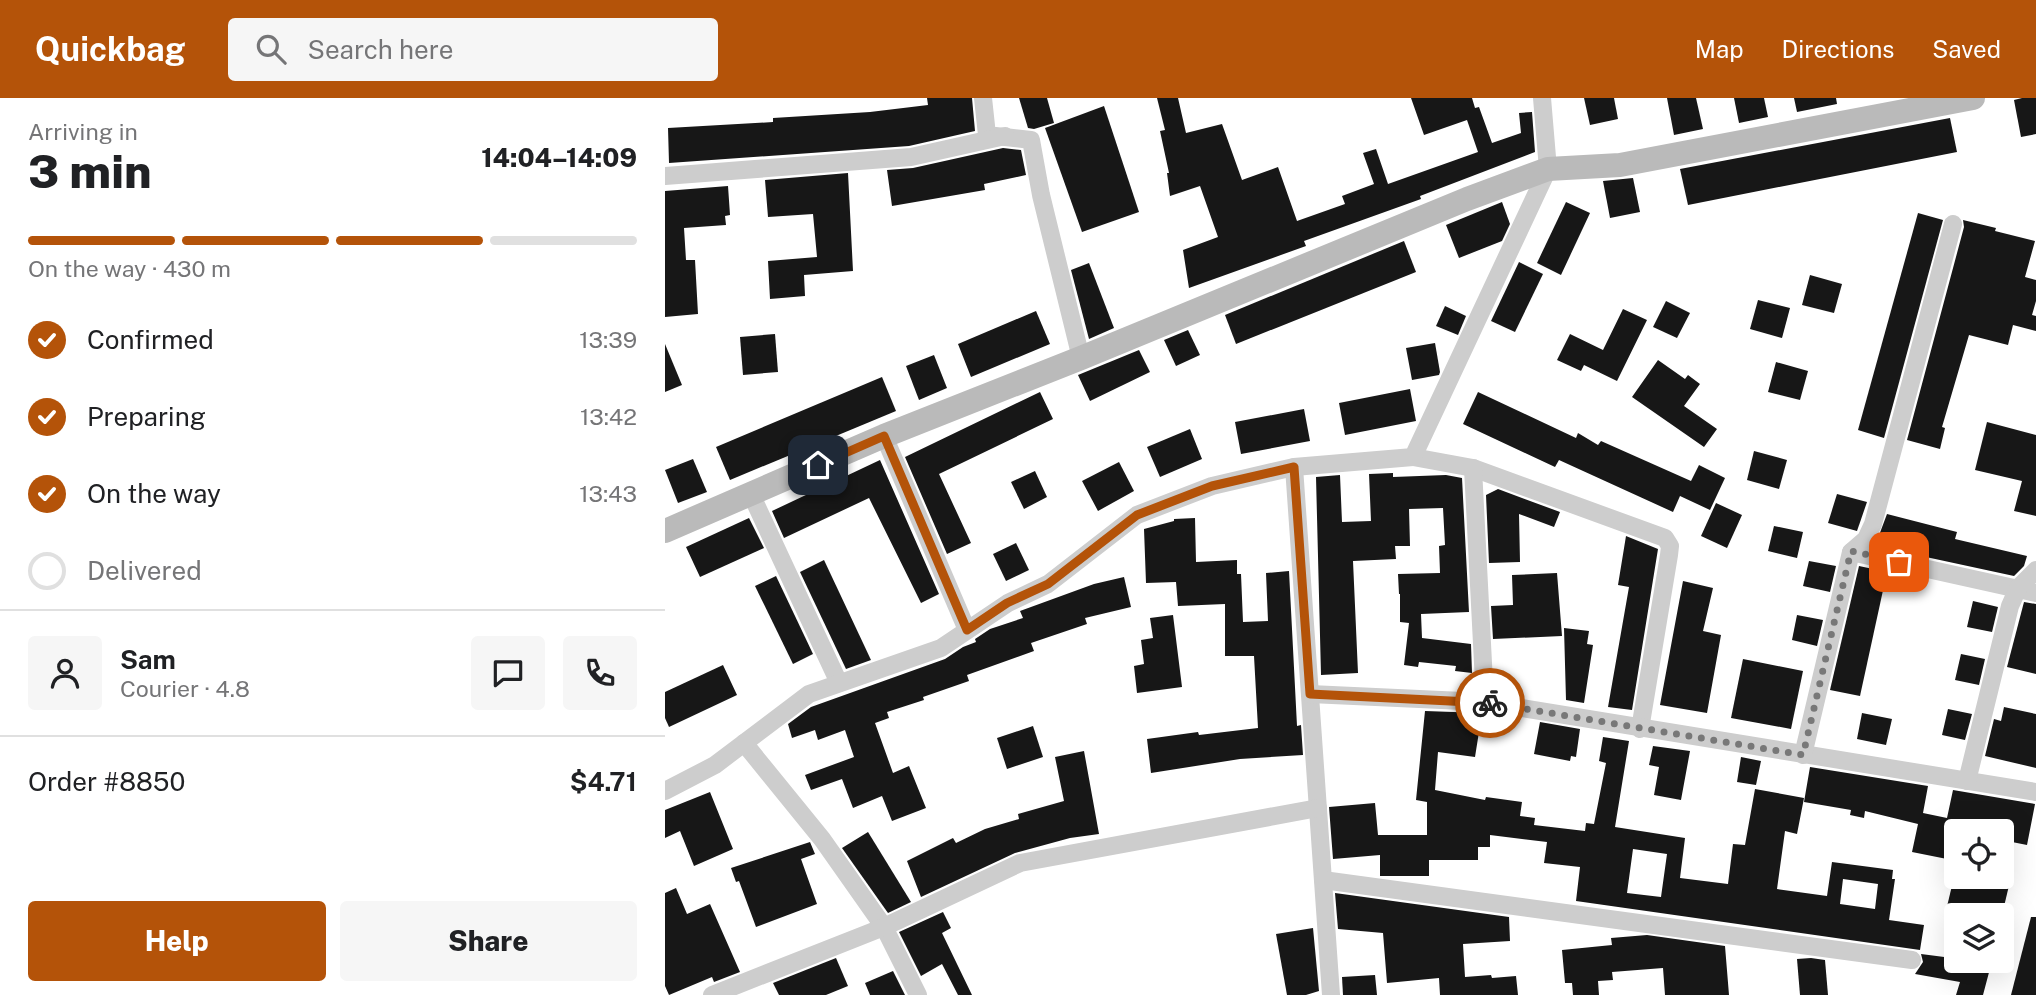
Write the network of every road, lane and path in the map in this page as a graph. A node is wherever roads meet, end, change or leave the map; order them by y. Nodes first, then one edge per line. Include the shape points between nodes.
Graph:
1 (983, 98) edge
2 (1542, 98) edge
3 (1973, 98) edge
4 (1005, 136) junction
5 (1548, 169) junction
6 (665, 176) edge
7 (1953, 224) dead end
8 (1081, 358) junction
9 (884, 436) junction
10 (1413, 457) junction
11 (1294, 467) junction
12 (1473, 468) junction
13 (751, 494) junction
14 (665, 531) edge
15 (1851, 551) junction
16 (2036, 570) edge
17 (2027, 590) edge
18 (967, 630) junction
19 (839, 683) junction
20 (1310, 694) junction
21 (1485, 702) junction
22 (1640, 729) junction
23 (744, 743) junction
24 (1803, 755) junction
25 (1967, 781) junction
26 (665, 791) edge
27 (2036, 792) edge
28 (1318, 808) junction
29 (1323, 880) junction
30 (884, 927) junction
31 (1912, 960) dead end
32 (712, 995) edge
33 (918, 995) edge
34 (1331, 995) edge

1 - 4 street via 987,135
2 - 5 street
3 - 5 street via 1620,165
4 - 6 street via 911,156
4 - 8 street via 1031,140
5 - 8 street
5 - 10 street
7 - 15 street via 1873,524 1866,539
8 - 9 street
9 - 13 street
9 - 18 street
10 - 11 street
10 - 12 street
11 - 18 street via 1212,486 1137,515 1048,584 1007,603
11 - 20 street
12 - 21 street
12 - 22 street via 1665,538 1669,555
13 - 14 street
13 - 19 street
15 - 17 street
15 - 24 street
16 - 17 street
17 - 25 street via 2010,606
18 - 19 street via 941,648
19 - 23 street via 809,694
20 - 21 street
20 - 28 street
21 - 22 street
22 - 24 street
23 - 26 street via 715,765
23 - 30 street via 822,839
24 - 25 street
25 - 27 street
28 - 29 street
28 - 30 street via 1020,863
29 - 31 street
29 - 34 street
30 - 32 street
30 - 33 street

